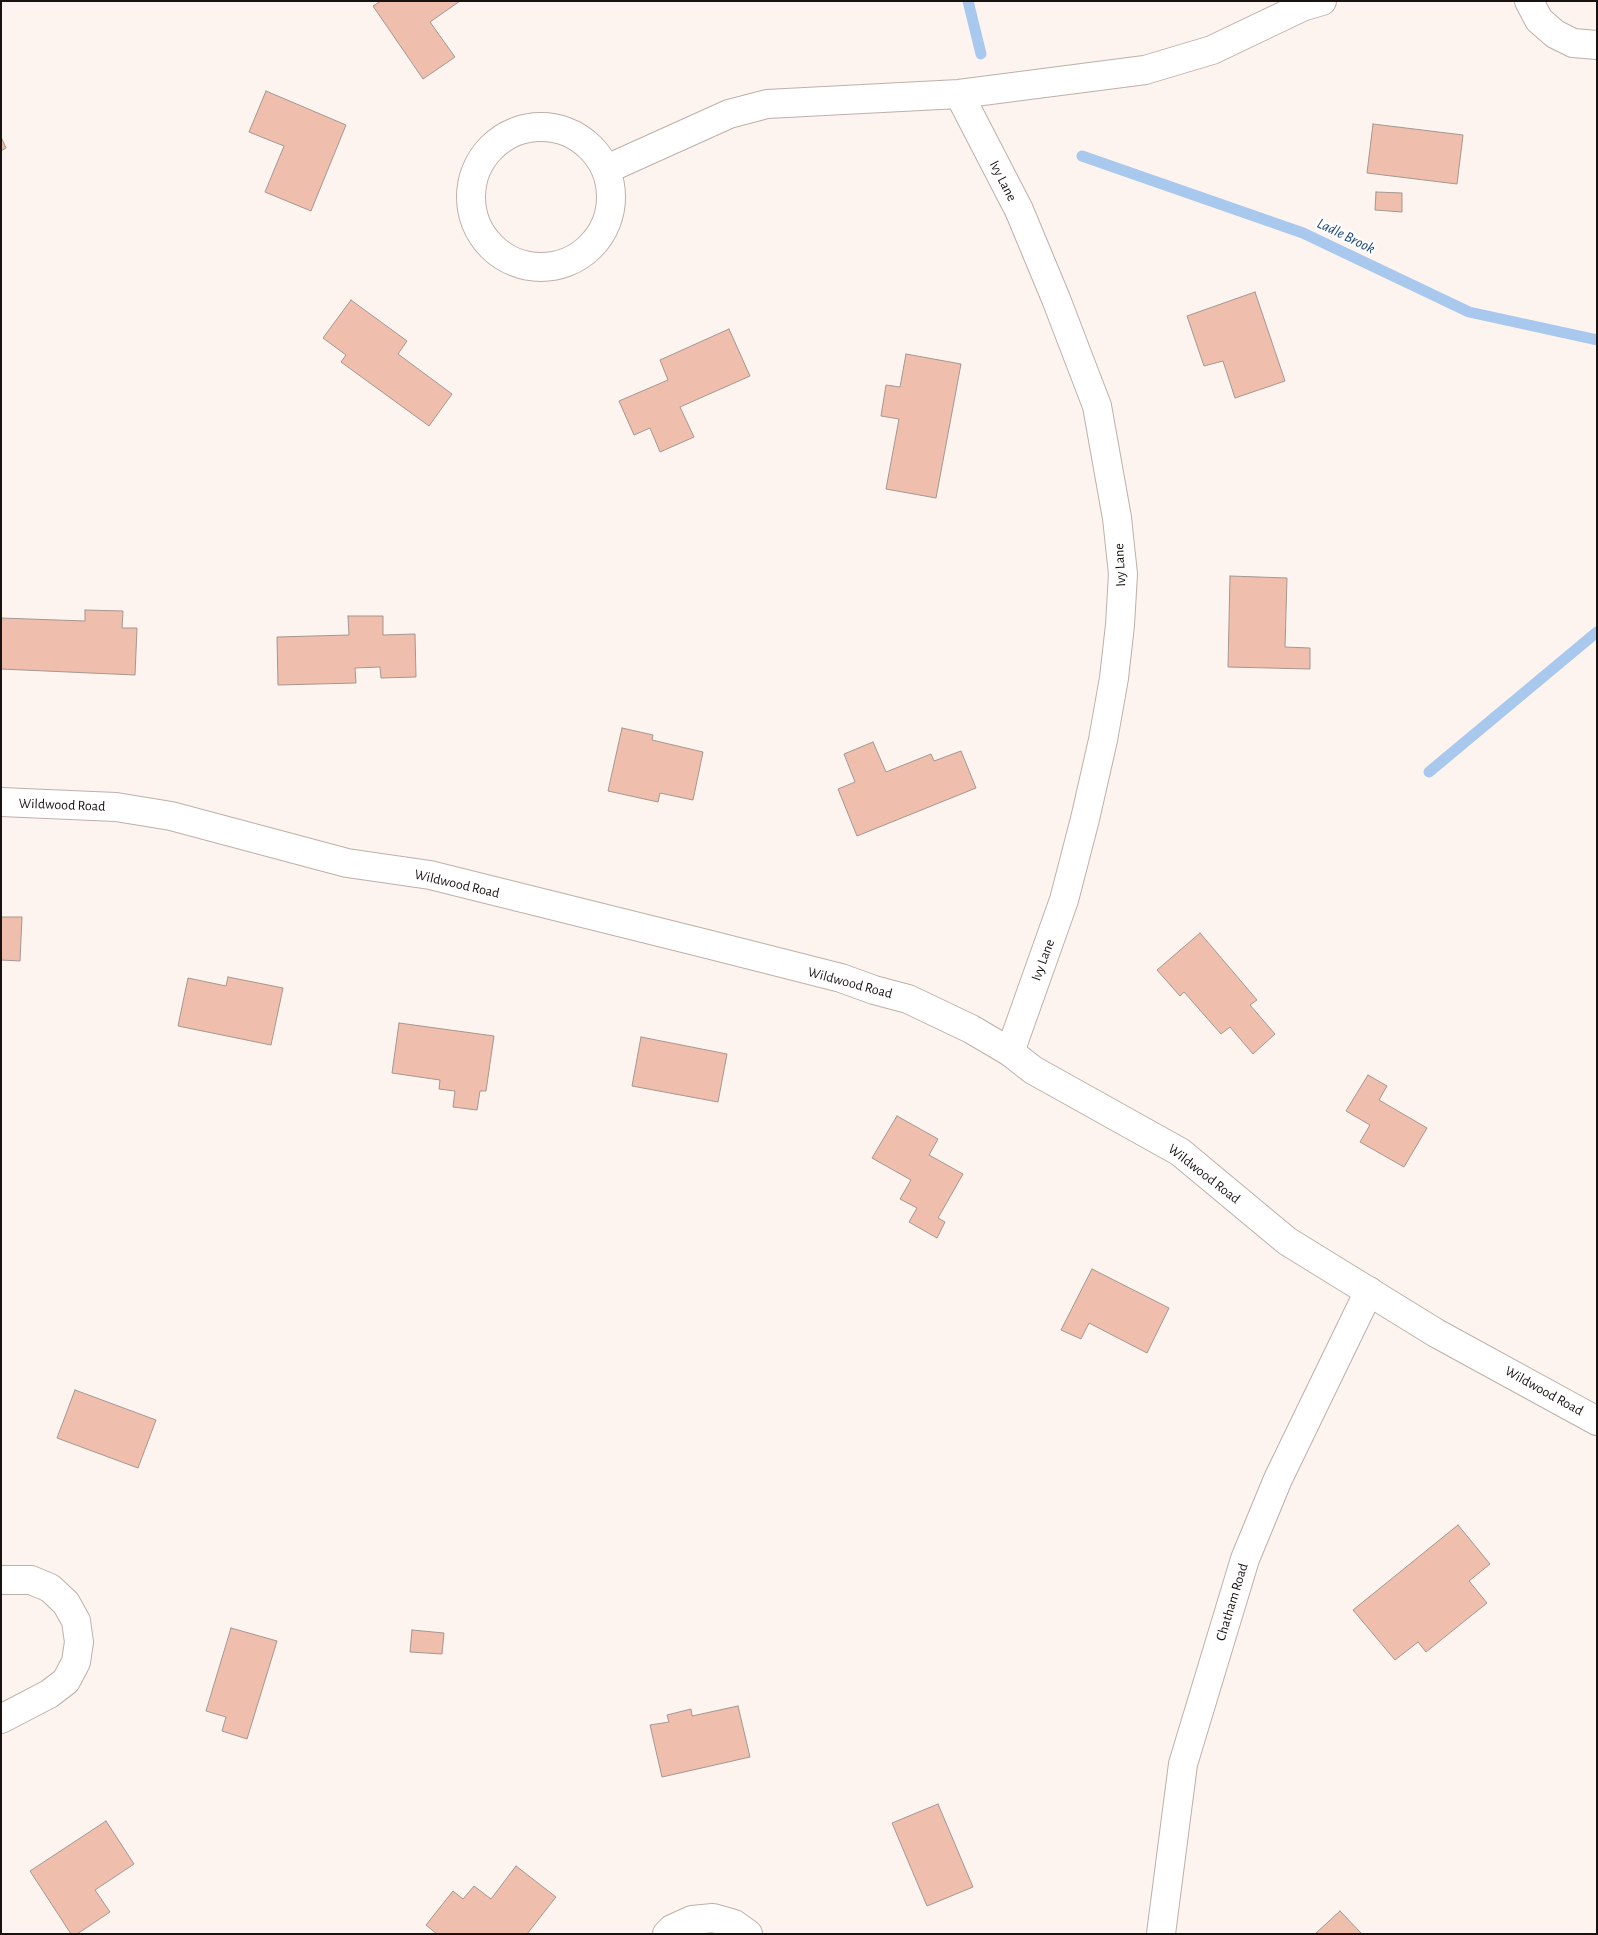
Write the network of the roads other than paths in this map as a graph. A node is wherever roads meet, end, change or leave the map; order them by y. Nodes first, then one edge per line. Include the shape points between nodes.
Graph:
1 (1322, 1) edge
2 (1529, 1) edge
3 (1597, 45) edge
4 (959, 94) junction
5 (607, 169) junction
6 (1, 802) edge
7 (1010, 1052) junction
8 (1369, 1291) junction
9 (1597, 1421) edge
10 (1, 1580) edge
11 (1, 1719) edge
12 (667, 1934) edge
13 (748, 1934) edge
14 (1161, 1934) edge

1 - 4 street via 1302,7 1212,50 1145,70
2 - 3 street via 1539,20 1554,34 1573,44
4 - 5 street via 767,104 729,114
4 - 7 street, Ivy Lane via 1019,210 1097,406 1117,518 1122,574 1114,678 1093,784 1064,900
5 - 5 street via 612,194 609,218 598,240 580,256 557,266 533,266 511,261 493,248 480,231 472,210 471,188 481,161 490,148 507,135 529,127 551,126 574,134 593,149
6 - 7 street, Wildwood Road via 116,807 171,816 347,863 430,875 841,978 908,998
7 - 8 street, Wildwood Road via 1033,1070 1180,1152 1287,1241
8 - 9 street, Wildwood Road via 1436,1333
8 - 14 street, Chatham Road via 1278,1479 1245,1559 1183,1764
10 - 11 street via 31,1580 50,1588 66,1603 76,1621 79,1642 76,1662 66,1681 50,1694
12 - 13 street via 692,1920 713,1918 734,1924

